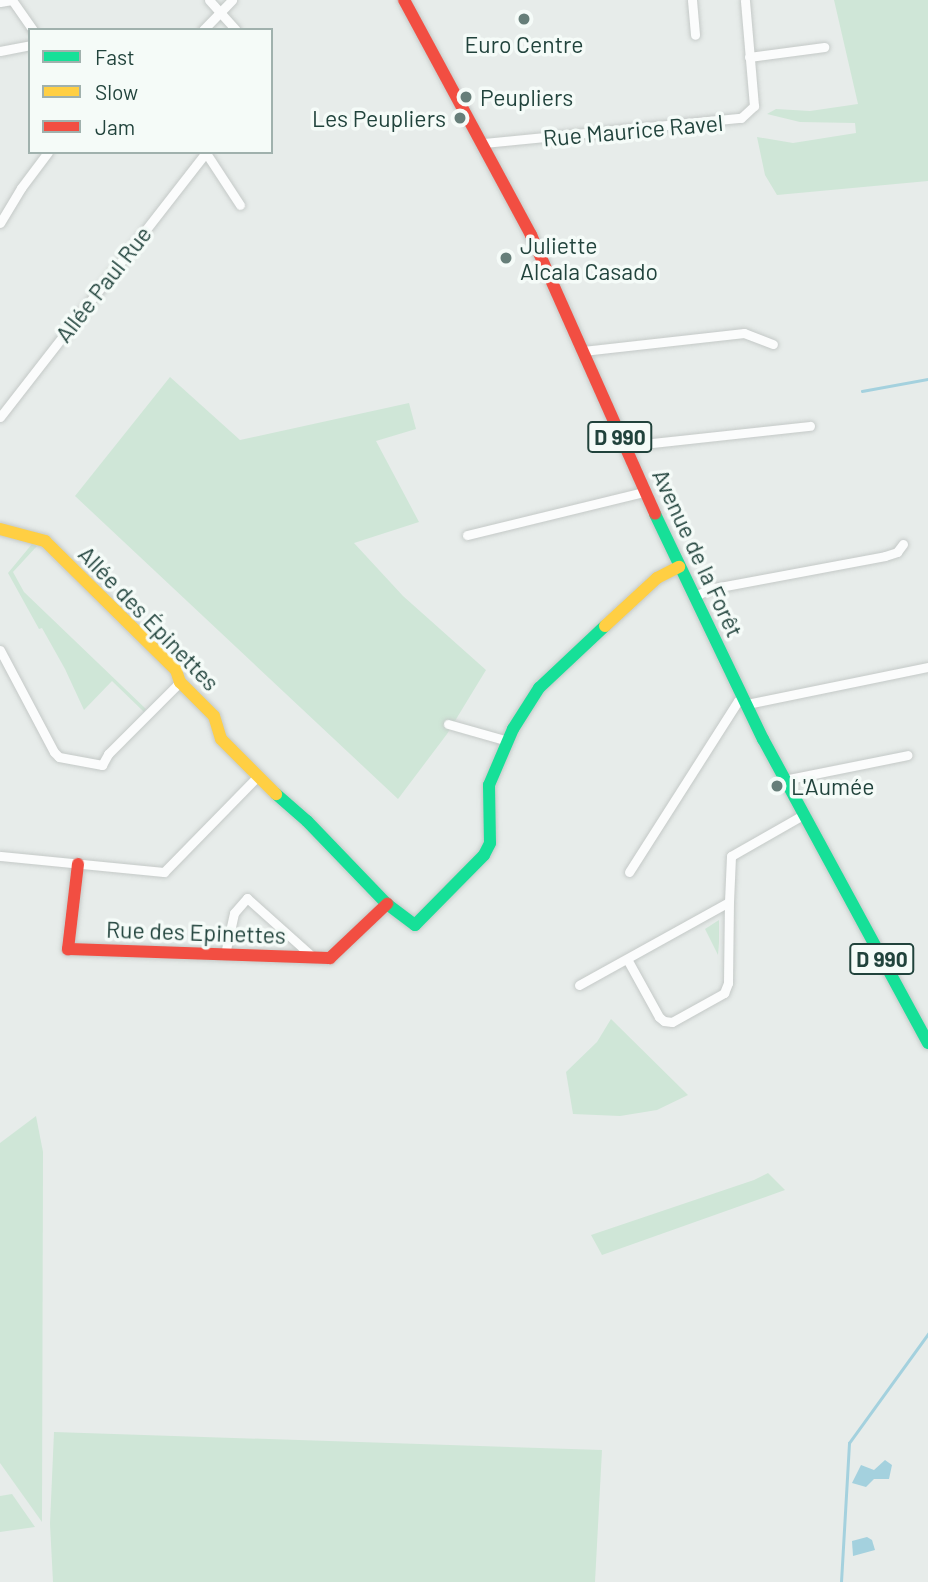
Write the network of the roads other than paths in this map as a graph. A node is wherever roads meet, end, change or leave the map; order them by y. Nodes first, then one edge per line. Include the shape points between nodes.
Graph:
1 (12, 0) edge
2 (209, 0) edge
3 (232, 0) edge
4 (404, 0) edge
5 (692, 0) edge
6 (745, 0) edge
7 (0, 2) edge
8 (221, 14) junction
9 (32, 28) edge
10 (205, 28) edge
11 (234, 28) edge
12 (695, 36) dead end
13 (28, 45) edge
14 (824, 47) dead end
15 (0, 51) edge
16 (749, 57) junction
17 (484, 143) junction
18 (46, 154) edge
19 (205, 154) edge
20 (207, 154) edge
21 (240, 205) dead end
22 (0, 223) edge
23 (774, 344) dead end
24 (583, 351) junction
25 (0, 417) edge
26 (810, 426) dead end
27 (626, 449) junction
28 (644, 492) junction
29 (0, 529) edge
30 (467, 535) dead end
31 (903, 544) dead end
32 (679, 567) junction
33 (694, 597) junction
34 (0, 650) edge
35 (928, 667) edge
36 (180, 682) junction
37 (745, 701) junction
38 (448, 724) dead end
39 (508, 741) junction
40 (908, 755) dead end
41 (257, 778) junction
42 (784, 780) junction
43 (803, 815) junction
44 (0, 856) edge
45 (78, 864) junction
46 (629, 872) dead end
47 (729, 902) junction
48 (387, 904) junction
49 (225, 954) junction
50 (314, 958) junction
51 (627, 960) junction
52 (579, 985) dead end
53 (928, 1043) edge

1 - 7 street
1 - 9 street
2 - 8 street
3 - 8 street
4 - 17 street, Avenue de la Forêt / D 990
5 - 12 street
6 - 16 street, Rue Maurice Ravel
8 - 10 street
8 - 11 street
13 - 15 street
14 - 16 street
16 - 17 street, Rue Maurice Ravel via 754,106 734,121
17 - 24 street, Avenue de la Forêt / D 990
18 - 22 street
19 - 25 street, Allée Paul Rue
20 - 21 street
23 - 24 street via 744,333
24 - 27 street, Avenue de la Forêt / D 990
26 - 27 street
27 - 28 street, Avenue de la Forêt / D 990
28 - 30 street
28 - 32 street, Avenue de la Forêt / D 990
29 - 36 street, Allée des Épinettes via 46,541 176,670
31 - 33 street via 885,556 709,589
32 - 33 street, Avenue de la Forêt / D 990
32 - 39 street via 657,578 539,688
33 - 37 street, Avenue de la Forêt / D 990
34 - 36 street via 54,752 102,765
35 - 37 street
36 - 41 street, Allée des Épinettes via 214,716 221,739
37 - 42 street, Avenue de la Forêt / D 990
37 - 46 street via 738,701
38 - 39 street
39 - 48 street, Allée des Épinettes via 489,785 490,843 484,855 415,925
40 - 42 street
41 - 45 street via 164,872
41 - 48 street, Allée des Épinettes via 307,821
42 - 43 street, Avenue de la Forêt / D 990
43 - 47 street via 731,856
43 - 53 street, Avenue de la Forêt / D 990
44 - 45 street
45 - 49 street, Rue des Epinettes via 68,949
47 - 51 street
47 - 51 street via 724,993 672,1022 664,1021
48 - 50 street, Rue des Epinettes via 330,958
49 - 50 street, Rue des Epinettes
49 - 50 street via 234,913 247,898
51 - 52 street

